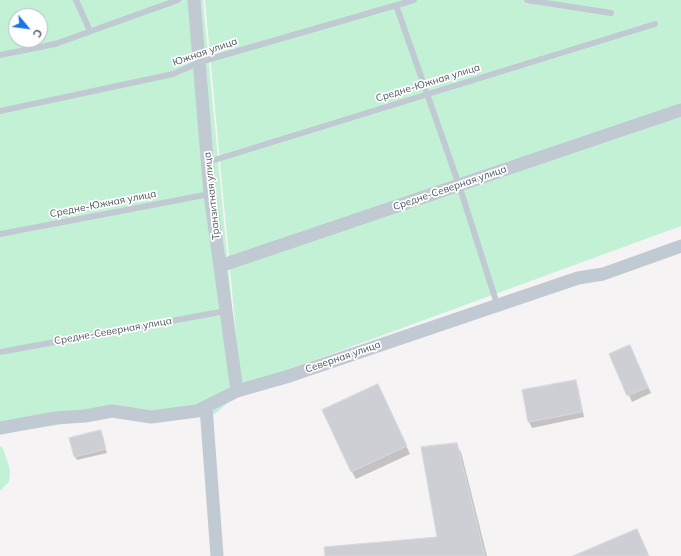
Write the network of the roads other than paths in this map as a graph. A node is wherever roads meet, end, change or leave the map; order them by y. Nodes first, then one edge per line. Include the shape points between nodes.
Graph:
1 (76, 0) edge
2 (178, 0) edge
3 (194, 0) edge
4 (414, 0) edge
5 (527, 0) edge
6 (396, 5) junction
7 (611, 13) dead end
8 (655, 24) dead end
9 (90, 31) junction
10 (0, 56) edge
11 (200, 62) junction
12 (427, 94) junction
13 (681, 110) edge
14 (0, 111) edge
15 (208, 162) junction
16 (459, 185) junction
17 (210, 194) junction
18 (0, 234) edge
19 (681, 246) edge
20 (220, 266) junction
21 (497, 304) junction
22 (226, 311) junction
23 (0, 352) edge
24 (237, 391) junction
25 (206, 407) junction
26 (0, 428) edge
27 (217, 556) edge

1 - 9 lane
2 - 9 lane
3 - 11 street, Транзитная улица
4 - 6 lane, Южная улица
5 - 7 lane
6 - 11 lane, Южная улица
6 - 12 lane
8 - 12 lane, Средне-Южная улица
9 - 10 lane via 55,44
11 - 14 lane, Южная улица via 173,74
11 - 15 street, Транзитная улица
12 - 15 lane, Средне-Южная улица
12 - 16 lane
13 - 16 street, Средне-Северная улица
15 - 17 street, Транзитная улица
16 - 20 street, Средне-Северная улица
16 - 21 lane
17 - 18 lane, Средне-Южная улица
17 - 20 street, Транзитная улица
19 - 21 street, Северная улица via 603,274 578,278
20 - 22 street, Транзитная улица
21 - 24 street, Северная улица via 286,377
22 - 23 lane, Средне-Северная улица
22 - 24 street, Транзитная улица
24 - 25 street, Северная улица
25 - 26 street, Северная улица via 197,411 151,417 112,411
25 - 27 street

